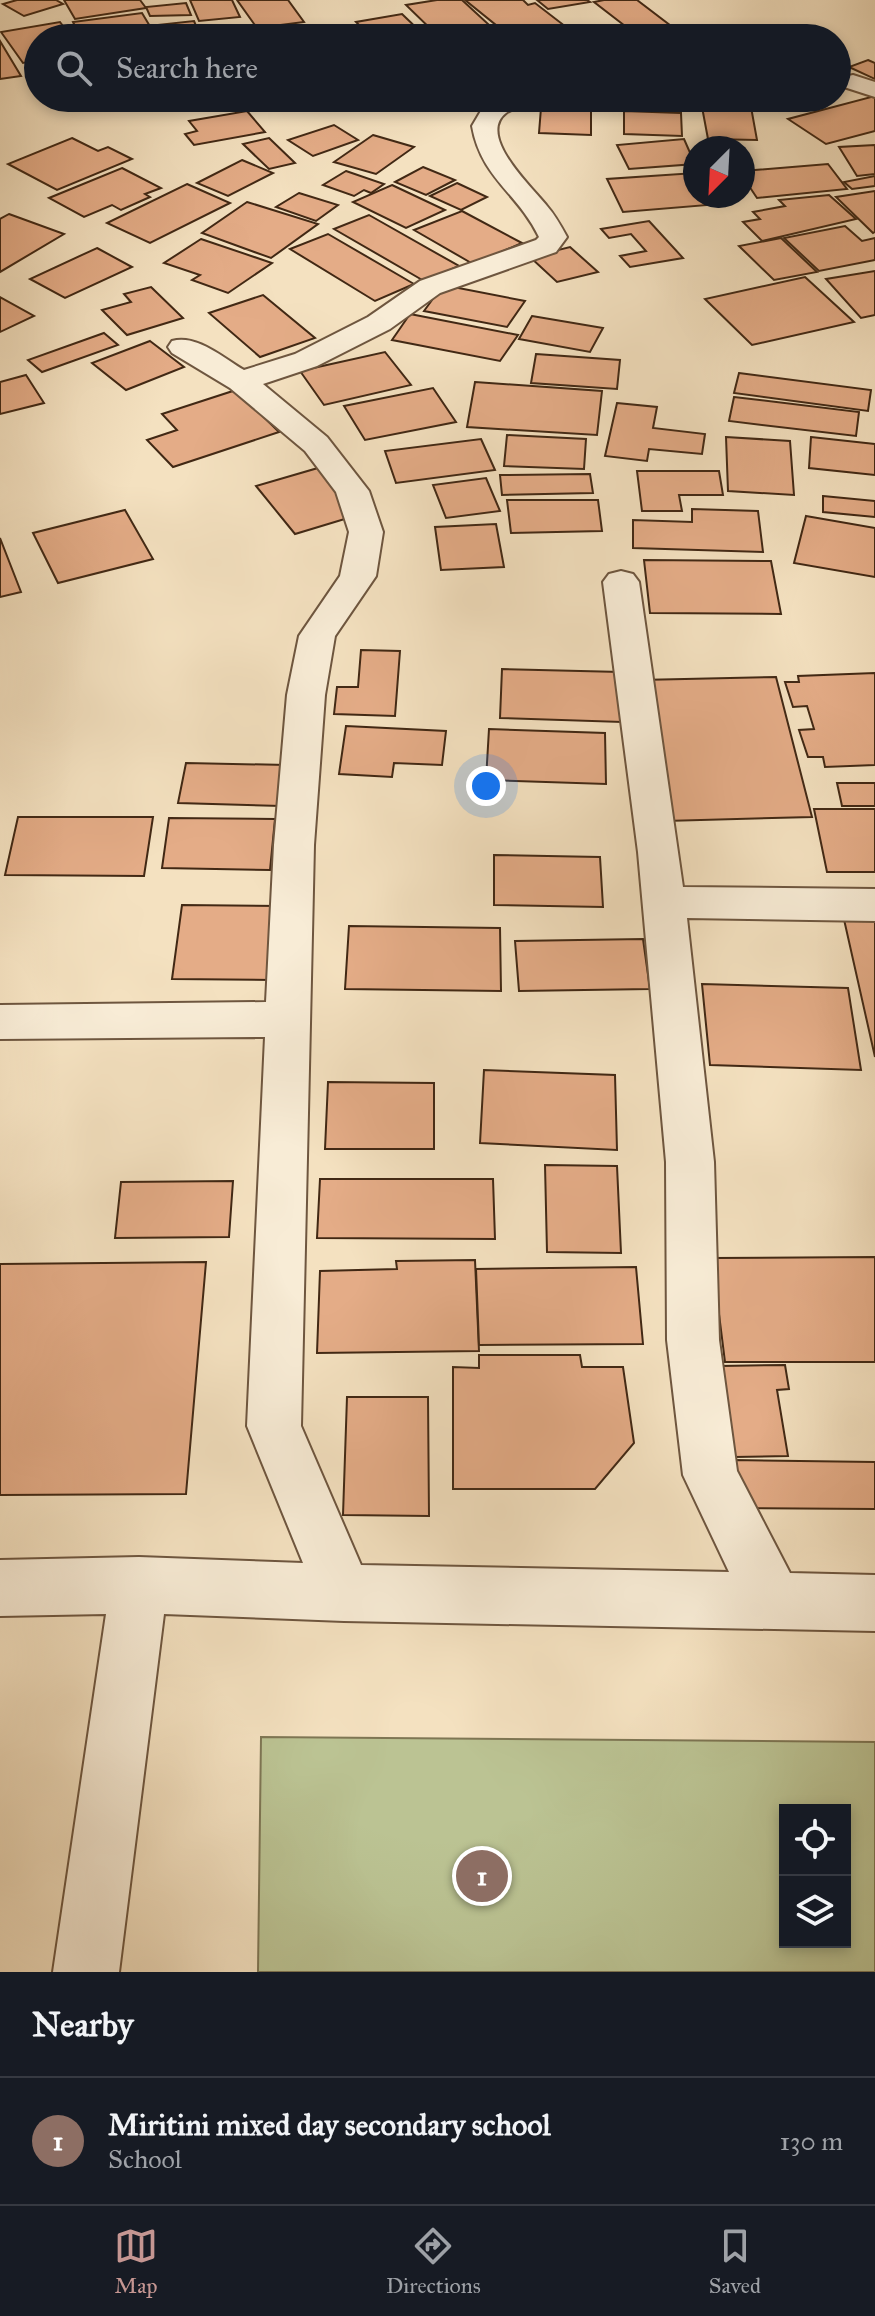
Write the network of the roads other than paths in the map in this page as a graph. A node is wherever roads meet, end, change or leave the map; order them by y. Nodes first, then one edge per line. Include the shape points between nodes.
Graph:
1 (492, 112) edge
2 (183, 347) dead end
3 (241, 381) junction
4 (621, 582) dead end
5 (663, 902) junction
6 (875, 905) edge
7 (289, 1019) junction
8 (0, 1022) edge
9 (139, 1585) junction
10 (0, 1588) edge
11 (344, 1593) junction
12 (775, 1603) junction
13 (875, 1603) edge
14 (86, 1972) edge

1 - 3 street via 485,126 492,155 544,216 553,237 546,246 430,287 379,323 306,360
2 - 3 street
3 - 7 street via 316,444 352,491 366,532 358,576 317,636 306,695 294,845
4 - 5 street
5 - 6 street
5 - 12 street via 690,1162 693,1340 710,1475
7 - 8 street
7 - 11 street via 274,1426
9 - 10 street
9 - 11 street
9 - 14 street
11 - 12 street
12 - 13 street

